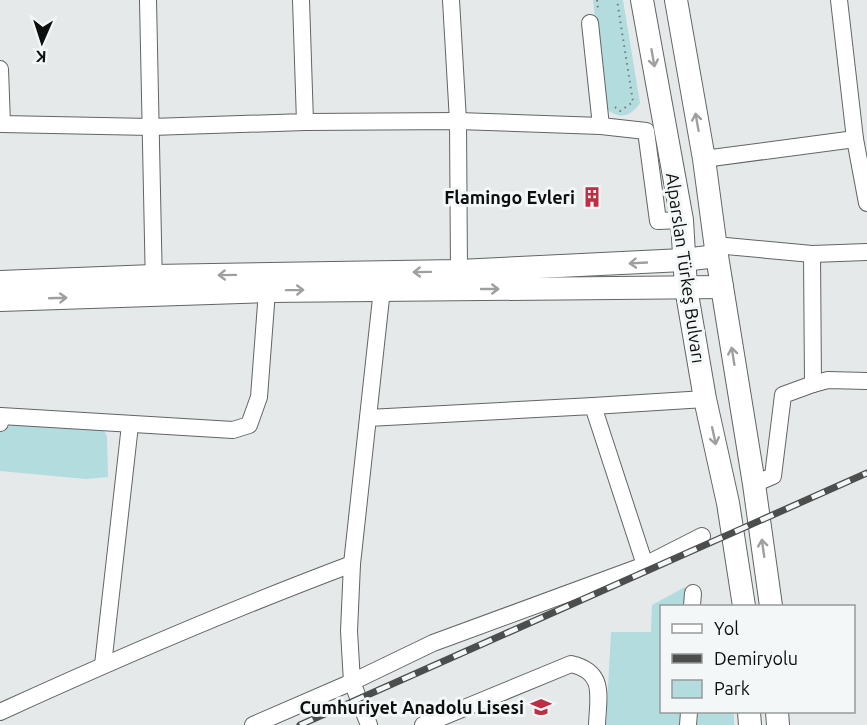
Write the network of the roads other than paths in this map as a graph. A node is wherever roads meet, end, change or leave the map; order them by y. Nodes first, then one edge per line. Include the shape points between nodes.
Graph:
1 (301, 0) edge
2 (451, 0) edge
3 (642, 0) edge
4 (676, 0) edge
5 (838, 0) edge
6 (145, 3) edge
7 (594, 17) road end
8 (0, 69) edge
9 (458, 121) junction
10 (305, 122) junction
11 (1, 124) edge
12 (151, 126) junction
13 (601, 126) junction
14 (855, 139) junction
15 (704, 159) junction
16 (867, 203) edge
17 (682, 220) junction
18 (716, 250) junction
19 (867, 252) edge
20 (812, 254) junction
21 (683, 260) junction
22 (459, 271) junction
23 (0, 282) edge
24 (154, 285) junction
25 (722, 287) junction
26 (686, 288) junction
27 (382, 290) junction
28 (267, 291) junction
29 (0, 300) edge
30 (867, 381) edge
31 (813, 384) junction
32 (705, 399) junction
33 (593, 406) junction
34 (368, 418) junction
35 (0, 423) edge
36 (130, 425) junction
37 (754, 484) junction
38 (702, 536) dead end
39 (352, 564) junction
40 (645, 565) junction
41 (744, 605) edge
42 (771, 605) edge
43 (104, 665) junction
44 (352, 682) junction
45 (0, 712) edge
46 (253, 725) edge
47 (369, 725) edge
48 (423, 725) edge
49 (597, 725) edge

1 - 10 street
2 - 9 street
3 -> 17 main road, Alparslan Türkeş Bulvarı
15 -> 4 main road, Alparslan Türkeş Bulvarı
5 - 14 street
6 - 12 street
7 - 13 street
8 - 11 street
9 - 10 street
9 - 13 street
9 - 22 street
10 - 12 street
11 - 12 street
12 - 24 street
13 - 17 street via 646,131 658,221
14 - 15 street
14 - 16 street
15 - 18 main road, Alparslan Türkeş Bulvarı
17 - 21 main road, Alparslan Türkeş Bulvarı
18 - 20 street
18 - 21 main road
18 - 25 main road, Alparslan Türkeş Bulvarı
19 - 20 street
20 - 31 street
21 -> 22 main road
21 - 26 main road, Alparslan Türkeş Bulvarı
22 -> 24 main road
23 - 24 main road
24 - 28 main road
29 -> 24 main road
25 - 26 main road
37 -> 25 main road, Alparslan Türkeş Bulvarı
27 -> 26 main road
26 - 32 main road, Alparslan Türkeş Bulvarı
28 -> 27 main road
27 - 34 street
28 - 36 street via 259,397 249,425 233,430
30 - 31 street via 828,380
31 - 37 street via 783,396 773,476
32 - 33 street
32 -> 41 main road, Alparslan Türkeş Bulvarı via 728,503
33 - 34 street
33 - 40 street
34 - 39 street
35 - 36 street via 1,416
36 - 43 street
42 -> 37 main road, Alparslan Türkeş Bulvarı
38 - 40 street
39 - 43 street via 245,604
39 - 44 street
40 - 44 street via 433,643
43 - 45 street
44 - 46 street
44 - 47 street
48 - 49 street via 571,664 592,673 599,686

